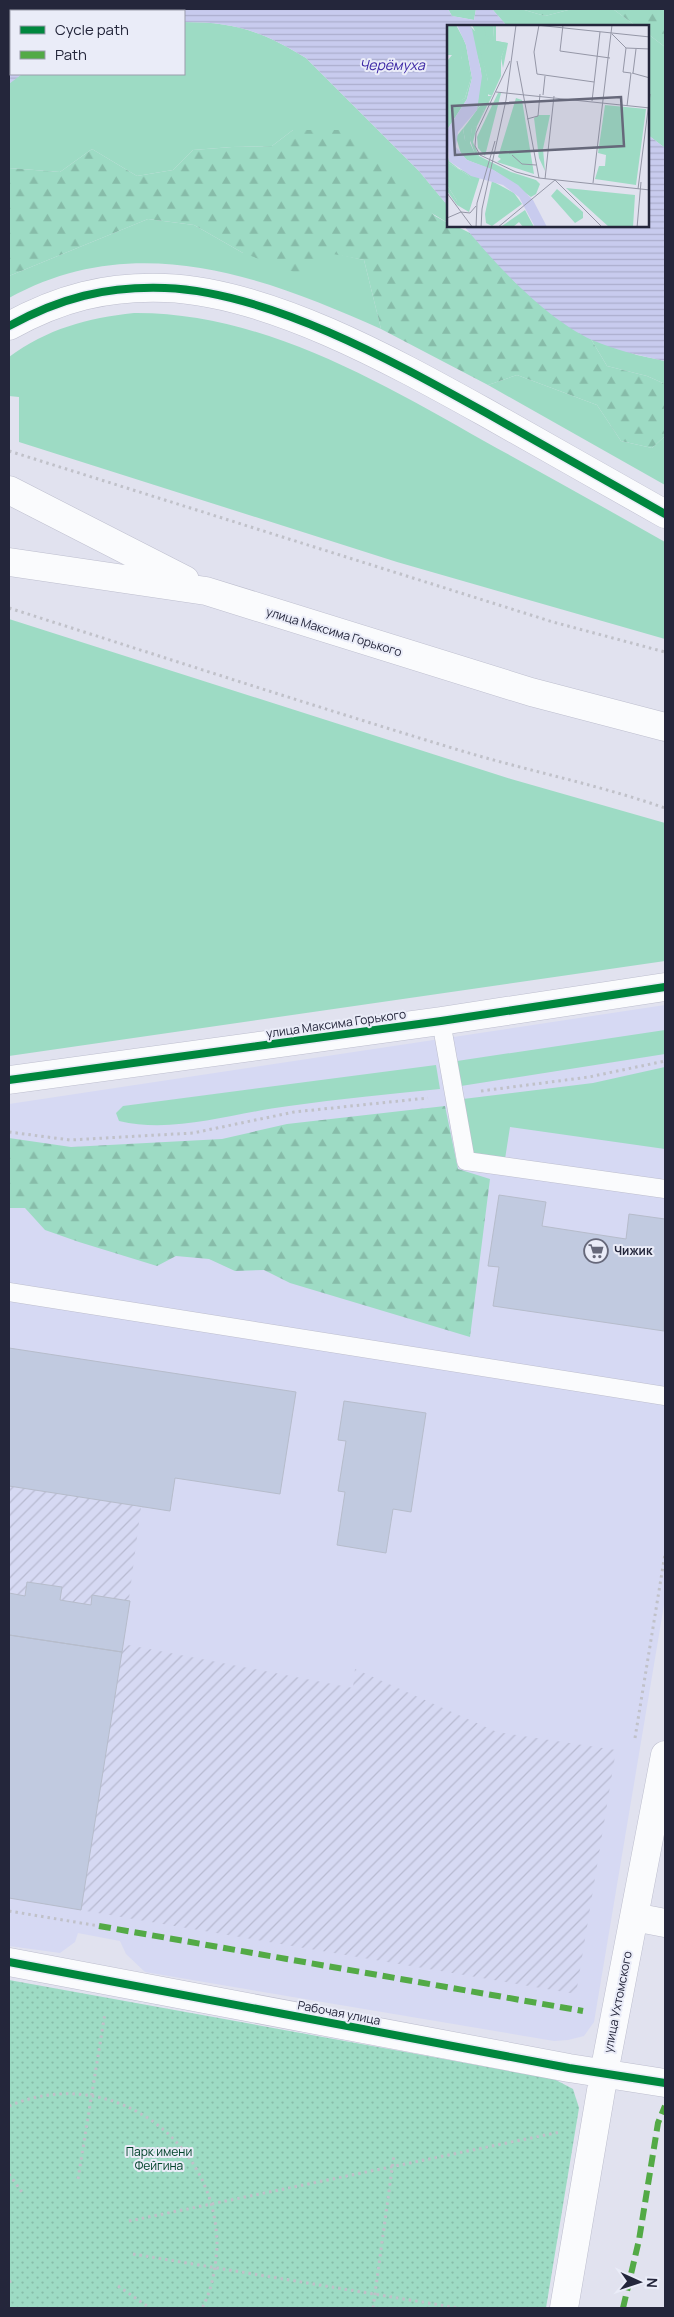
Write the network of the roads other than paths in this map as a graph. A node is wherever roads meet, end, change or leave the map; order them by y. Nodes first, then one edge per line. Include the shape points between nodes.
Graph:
1 (9, 326) edge
2 (9, 490) edge
3 (665, 514) edge
4 (9, 562) edge
5 (206, 591) junction
6 (665, 727) edge
7 (665, 987) edge
8 (441, 1021) junction
9 (9, 1080) edge
10 (665, 1189) edge
11 (9, 1292) edge
12 (665, 1396) edge
13 (665, 1755) edge
14 (634, 1917) junction
15 (665, 1923) edge
16 (9, 1962) edge
17 (604, 2073) junction
18 (665, 2083) edge
19 (564, 2308) edge

1 - 3 street via 69,298 102,291 166,288 236,300 308,324 370,352
2 - 5 street, улица Максима Горького
4 - 5 street, улица Максима Горького
5 - 6 street, улица Максима Горького via 531,692
7 - 8 street, улица Максима Горького
8 - 9 street, улица Максима Горького
8 - 10 lane via 466,1161
11 - 12 lane
13 - 14 street, улица Ухтомского
14 - 15 street
14 - 17 street, улица Ухтомского
16 - 17 street, Рабочая улица
17 - 18 street, Рабочая улица
17 - 19 street, улица Ухтомского

